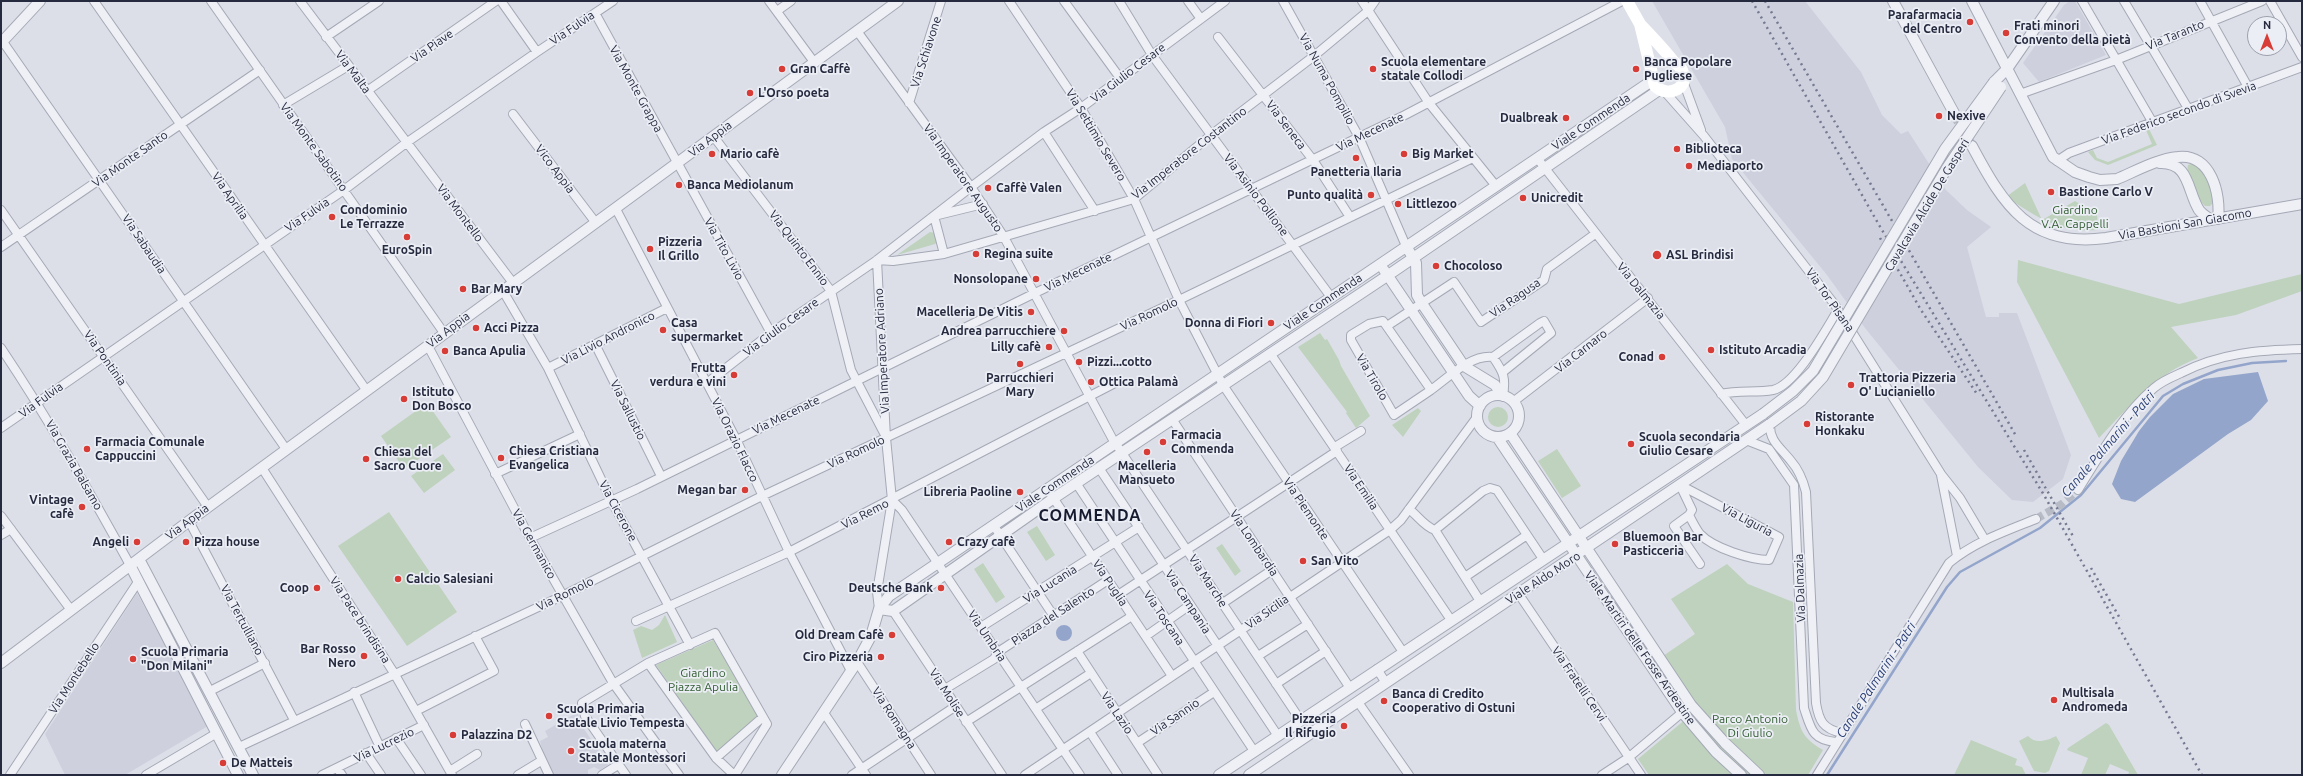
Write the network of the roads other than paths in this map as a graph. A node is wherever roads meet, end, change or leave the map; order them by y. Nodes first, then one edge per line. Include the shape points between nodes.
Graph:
1 (40, 1) edge
2 (94, 1) edge
3 (211, 1) edge
4 (300, 1) edge
5 (379, 1) edge
6 (496, 1) edge
7 (501, 1) edge
8 (613, 1) edge
9 (769, 1) edge
10 (791, 1) edge
11 (898, 1) edge
12 (941, 1) edge
13 (1009, 1) edge
14 (1064, 1) edge
15 (1119, 1) edge
16 (1188, 1) edge
17 (1225, 1) edge
18 (1283, 1) edge
19 (1362, 1) edge
20 (1375, 1) edge
21 (1622, 1) edge
22 (1627, 1) edge
23 (1893, 1) edge
24 (1972, 1) edge
25 (2054, 1) edge
26 (2082, 1) edge
27 (2124, 1) edge
28 (2200, 1) edge
29 (2262, 1) edge
30 (2270, 1) edge
31 (1368, 11) junction
32 (777, 12) junction
33 (595, 13) junction
34 (1201, 19) junction
35 (2211, 20) junction
36 (1640, 24) junction
37 (857, 31) junction
38 (326, 37) junction
39 (1218, 37) dead end
40 (1, 41) edge
41 (2149, 46) junction
42 (537, 52) junction
43 (1152, 55) junction
44 (1314, 56) junction
45 (2302, 57) edge
46 (2116, 60) junction
47 (814, 62) junction
48 (1675, 63) junction
49 (348, 66) junction
50 (2302, 67) edge
51 (2008, 69) junction
52 (260, 70) junction
53 (1120, 78) junction
54 (1683, 81) junction
55 (1658, 84) junction
56 (1998, 84) junction
57 (2248, 87) junction
58 (368, 91) junction
59 (2020, 94) junction
60 (1263, 95) junction
61 (909, 103) junction
62 (1429, 103) junction
63 (283, 105) junction
64 (1081, 108) junction
65 (2189, 110) junction
66 (1954, 113) tunnel mouth
67 (513, 114) dead end
68 (2153, 123) junction
69 (180, 124) junction
70 (1044, 132) junction
71 (1211, 136) junction
72 (1704, 136) junction
73 (714, 137) junction
74 (1359, 137) junction
75 (406, 143) junction
76 (1972, 146) tunnel mouth
77 (1473, 158) junction
78 (1537, 158) junction
79 (1313, 160) junction
80 (2057, 161) junction
81 (2156, 163) junction
82 (677, 164) junction
83 (1544, 168) junction
84 (100, 180) junction
85 (1496, 186) junction
86 (971, 187) junction
87 (1251, 189) junction
88 (344, 190) junction
89 (1134, 199) junction
90 (1386, 200) junction
91 (983, 204) junction
92 (2302, 204) edge
93 (616, 209) junction
94 (1, 210) edge
95 (1095, 211) junction
96 (934, 216) junction
97 (1350, 217) junction
98 (2214, 220) junction
99 (596, 223) junction
100 (1595, 234) junction
101 (18, 235) junction
102 (1004, 237) junction
103 (1150, 237) junction
104 (263, 244) junction
105 (1292, 245) junction
106 (1406, 246) junction
107 (1, 247) edge
108 (944, 254) junction
109 (1413, 257) junction
110 (877, 260) junction
111 (1380, 264) junction
112 (1388, 275) junction
113 (514, 283) junction
114 (503, 291) junction
115 (832, 291) junction
116 (1033, 294) junction
117 (1331, 297) junction
118 (1648, 298) junction
119 (1180, 300) junction
120 (182, 301) junction
121 (1421, 302) junction
122 (667, 308) junction
123 (1411, 310) junction
124 (1838, 310) junction
125 (1387, 326) junction
126 (444, 333) junction
127 (771, 333) junction
128 (595, 344) junction
129 (428, 346) junction
130 (1, 348) edge
131 (2302, 349) edge
132 (1066, 353) junction
133 (1270, 353) junction
134 (104, 356) junction
135 (1493, 357) junction
136 (884, 367) junction
137 (548, 368) junction
138 (1459, 369) junction
139 (1503, 372) junction
140 (1218, 373) junction
141 (856, 381) junction
142 (707, 383) junction
143 (1115, 384) dead end
144 (1223, 385) junction
145 (1431, 390) junction
146 (367, 391) junction
147 (1722, 394) junction
148 (1089, 396) junction
149 (1503, 396) junction
150 (37, 402) junction
151 (1513, 402) junction
152 (1480, 406) junction
153 (1763, 414) joint
154 (1477, 417) junction
155 (1172, 419) junction
156 (1770, 424) junction
157 (1746, 425) junction
158 (1, 428) edge
159 (1360, 431) dead end
160 (1510, 433) junction
161 (580, 434) junction
162 (1497, 437) junction
163 (886, 438) junction
164 (736, 439) junction
165 (1746, 440) junction
166 (1114, 443) junction
167 (286, 449) junction
168 (1336, 449) junction
169 (1121, 453) junction
170 (1692, 460) junction
171 (262, 468) junction
172 (1099, 468) junction
173 (1700, 472) junction
174 (496, 474) junction
175 (1941, 474) junction
176 (661, 476) junction
177 (1076, 483) junction
178 (1289, 483) junction
179 (1680, 485) junction
180 (1048, 490) junction
181 (2078, 490) tunnel mouth
182 (762, 496) junction
183 (1054, 498) junction
184 (611, 500) junction
185 (892, 500) junction
186 (208, 507) junction
187 (1409, 509) junction
188 (1688, 515) junction
189 (1, 516) edge
190 (1237, 517) junction
191 (2036, 519) tunnel mouth
192 (189, 521) junction
193 (994, 526) junction
194 (1139, 527) junction
195 (10, 528) junction
196 (1390, 530) junction
197 (1435, 530) junction
198 (1, 535) edge
199 (1527, 535) junction
200 (1000, 536) junction
201 (1577, 536) junction
202 (530, 538) junction
203 (1985, 540) junction
204 (1568, 542) junction
205 (1115, 543) junction
206 (1188, 550) junction
207 (1586, 550) junction
208 (789, 552) junction
209 (1577, 556) junction
210 (1957, 556) junction
211 (642, 557) junction
212 (1093, 558) junction
213 (139, 559) junction
214 (1543, 559) junction
215 (1342, 562) junction
216 (937, 563) junction
217 (1700, 564) dead end
218 (130, 565) junction
219 (1164, 566) junction
220 (1272, 570) junction
221 (944, 573) junction
222 (1465, 577) junction
223 (1108, 580) junction
224 (138, 582) junction
225 (1140, 582) junction
226 (1038, 591) junction
227 (1518, 593) junction
228 (1118, 595) junction
229 (562, 596) junction
230 (1290, 596) junction
231 (1480, 601) junction
232 (1223, 603) junction
233 (1190, 605) junction
234 (669, 606) junction
235 (879, 609) junction
236 (71, 610) junction
237 (893, 611) junction
238 (1053, 615) junction
239 (1132, 616) junction
240 (1451, 620) junction
241 (636, 621) dead end
242 (1167, 622) junction
243 (1308, 624) junction
244 (981, 627) junction
245 (1241, 631) junction
246 (475, 636) junction
247 (1146, 636) junction
248 (690, 645) junction
249 (1217, 647) junction
250 (1077, 651) junction
251 (1326, 651) junction
252 (998, 652) junction
253 (1403, 652) junction
254 (1258, 656) junction
255 (857, 662) junction
256 (1, 663) edge
257 (265, 663) junction
258 (1194, 663) junction
259 (648, 664) junction
260 (1377, 669) junction
261 (851, 671) junction
262 (394, 673) junction
263 (1091, 673) junction
264 (1172, 676) junction
265 (613, 683) junction
266 (1386, 683) junction
267 (1276, 684) junction
268 (1022, 687) junction
269 (1350, 688) junction
270 (946, 689) junction
271 (210, 691) junction
272 (354, 692) junction
273 (1214, 692) junction
274 (1358, 702) junction
275 (1691, 705) junction
276 (956, 706) junction
277 (1037, 708) junction
278 (416, 711) junction
279 (1682, 712) junction
280 (824, 713) junction
281 (1117, 714) junction
282 (763, 717) junction
283 (294, 720) junction
284 (1301, 721) junction
285 (966, 722) junction
286 (525, 724) dead end
287 (424, 725) junction
288 (1090, 732) junction
289 (217, 733) junction
290 (1842, 733) junction
291 (1278, 736) junction
292 (396, 738) junction
293 (906, 738) junction
294 (1836, 742) junction
295 (1137, 743) junction
296 (380, 746) junction
297 (239, 747) junction
298 (1063, 750) junction
299 (1254, 751) junction
300 (366, 753) junction
301 (477, 754) dead end
302 (716, 758) junction
303 (1628, 758) junction
304 (541, 761) junction
305 (618, 765) junction
306 (339, 771) edge
307 (863, 772) edge
308 (451, 773) edge
309 (785, 773) edge
310 (1407, 774) edge
311 (10, 775) edge
312 (146, 775) edge
313 (238, 775) edge
314 (253, 775) edge
315 (322, 775) edge
316 (381, 775) edge
317 (421, 775) edge
318 (518, 775) edge
319 (549, 775) edge
320 (602, 775) edge
321 (626, 775) edge
322 (679, 775) edge
323 (734, 775) edge
324 (852, 775) edge
325 (931, 775) edge
326 (1002, 775) edge
327 (1025, 775) edge
328 (1080, 775) edge
329 (1118, 775) edge
330 (1158, 775) edge
331 (1219, 775) edge
332 (1249, 775) edge
333 (1602, 775) edge
334 (1641, 775) edge
335 (1740, 775) edge
336 (1759, 775) edge
337 (1817, 775) edge

1 - 40 street
2 - 69 street, Via Aprilia
3 - 52 street, Via Monte Sabotino
4 - 38 street, Via Malta
5 - 38 street
6 - 58 street, Via Piave
7 - 42 street
8 - 33 street, Via Fulvia
9 - 32 street
10 - 32 street
11 - 37 street, Via Appia
12 - 61 street, Via Schiavone
13 - 64 street, Via Settimio Severo
14 - 53 street
15 - 43 street, Via Asinio Pollione
16 - 34 street
17 - 34 street, Via Giulio Cesare
18 - 44 street, Via Numa Pompilio
19 - 31 street
20 - 31 street, Via Imperatore Costantino
21 - 62 street, Via Mecenate
22 - 36 main road, Via Tor Pisana
23 - 66 street
24 - 51 street
25 - 51 street, Cavalcavia Alcide De Gasperi
26 - 46 street
27 - 41 street
28 - 35 street
29 - 35 street, Via Taranto
30 - 45 street
31 - 44 street, Via Imperatore Costantino
31 - 62 street
32 - 47 street
33 - 42 street, Via Fulvia
33 - 82 street, Via Monte Grappa
34 - 43 street, Via Giulio Cesare
35 - 41 street, Via Taranto
35 - 57 street
36 - 48 main road, Via Tor Pisana
36 - 55 main road, Via Tor Pisana
37 - 47 street, Via Appia
37 - 61 street, Via Imperatore Augusto
38 - 49 street, Via Malta
39 - 60 street, Via Seneca
40 - 84 street, Via Sabaudia
41 - 46 street, Via Taranto
41 - 65 street
42 - 75 street, Via Fulvia
43 - 53 street, Via Giulio Cesare
43 - 71 street, Via Asinio Pollione
44 - 60 street, Via Imperatore Costantino
44 - 74 street, Via Numa Pompilio
46 - 59 street, Via Taranto
46 - 68 street
47 - 73 street, Via Appia
48 - 54 main road, Via Tor Pisana via 1681,68
48 - 55 main road via 1662,63
49 - 58 street, Via Malta
49 - 63 street
50 - 57 street, Via Federico secondo di Svevia
51 - 56 street, Cavalcavia Alcide De Gasperi
51 - 59 street
52 - 63 street, Via Monte Sabotino
52 - 69 street, Via Monte Santo
53 - 64 street, Via Giulio Cesare
54 - 55 main road via 1680,88 1673,92
54 - 72 street, Via Tor Pisana
55 - 72 street, Via Tor Pisana
55 - 78 street, Viale Commenda
55 - 83 street, Viale Commenda
56 - 153 street, Cavalcavia Alcide De Gasperi, bridge via 1945,149 1813,371 1793,391
56 - 156 street, Cavalcavia Alcide De Gasperi, bridge via 1823,377 1801,401
57 - 65 street, Via Federico secondo di Svevia
58 - 75 street, Via Malta
59 - 80 street
60 - 71 street, Via Imperatore Costantino
60 - 79 street, Via Seneca
61 - 86 street, Via Imperatore Augusto
62 - 74 street, Via Mecenate
62 - 77 street
63 - 88 street, Via Monte Sabotino
64 - 70 street, Via Giulio Cesare
64 - 89 street, Via Settimio Severo
65 - 68 street, Via Federico secondo di Svevia
67 - 99 street, Vico Appia
68 - 80 street, Via Federico secondo di Svevia via 2069,153
69 - 84 street, Via Monte Santo
69 - 104 street, Via Aprilia
70 - 86 street, Via Giulio Cesare
70 - 95 street
71 - 87 street, Via Asinio Pollione
71 - 89 street, Via Imperatore Costantino
72 - 124 street, Via Tor Pisana
73 - 82 street, Via Appia
73 - 115 street, Via Quinto Ennio
74 - 79 street, Via Mecenate
74 - 90 street, Via Numa Pompilio
75 - 88 street, Via Fulvia
75 - 113 street, Via Montello
76 - 98 street, Via Bastioni San Giacomo via 2000,196 2023,221 2047,233 2093,240
77 - 85 street
77 - 90 street, Via Romolo
78 - 83 street, Via Dalmazia
78 - 85 street, Viale Commenda
79 - 87 street, Via Mecenate
79 - 97 street, Via Seneca
80 - 81 street via 2089,177 2108,180 2117,179
81 - 98 street via 2170,163 2181,169 2199,211
81 - 98 street via 2180,156 2198,161 2214,180 2220,200
82 - 93 street, Via Appia
82 - 127 street, Via Tito Livio
83 - 100 street, Via Dalmazia
83 - 109 street, Viale Commenda
84 - 101 street, Via Monte Santo
84 - 120 street, Via Sabaudia
85 - 106 street, Viale Commenda
86 - 91 street, Via Imperatore Augusto
86 - 96 street, Via Giulio Cesare
87 - 103 street, Via Mecenate
87 - 105 street, Via Asinio Pollione
88 - 104 street, Via Fulvia
88 - 126 street, Via Monte Sabotino
89 - 95 street, Via Imperatore Costantino
89 - 103 street, Via Settimio Severo
90 - 97 street, Via Romolo
90 - 106 street, Via Numa Pompilio
91 - 96 street, Via Giulio Cesare
91 - 102 street, Via Imperatore Augusto
92 - 98 street, Via Bastioni San Giacomo
93 - 99 street, Via Appia
93 - 122 street, Via Orazio Flacco
94 - 101 street, Via Pontinia
95 - 102 street, Via Imperatore Costantino
96 - 108 street
96 - 110 street, Via Giulio Cesare
97 - 105 street, Via Romolo
99 - 113 street, Via Appia
100 - 118 street, Via Dalmazia
100 - 121 street, Via Ragusa via 1547,269 1544,280 1480,322 1454,282
101 - 107 street, Via Monte Santo
101 - 134 street, Via Pontinia
102 - 108 street, Via Imperatore Costantino
102 - 116 street, Via Imperatore Augusto
103 - 116 street, Via Mecenate
103 - 119 street, Via Settimio Severo
104 - 120 street, Via Fulvia
104 - 146 street, Via Aprilia
105 - 117 street, Via Asinio Pollione
105 - 119 street, Via Romolo
106 - 109 street
106 - 111 street, Viale Commenda
108 - 110 street, Via Imperatore Costantino via 894,261
109 - 112 street, Viale Commenda
109 - 121 street via 1416,263 1417,295
110 - 115 street, Via Giulio Cesare
110 - 136 street, Via Imperatore Adriano
111 - 112 street
111 - 117 street, Viale Commenda
112 - 123 street
112 - 133 street, Viale Commenda
113 - 114 street, Via Appia
114 - 126 street, Via Appia
114 - 137 street, Via Cicerone
115 - 127 street, Via Giulio Cesare
115 - 141 street, Via Quinto Ennio
116 - 132 street, Via Imperatore Augusto
116 - 136 street, Via Mecenate
117 - 140 street, Viale Commenda
118 - 147 street, Via Dalmazia
118 - 151 street, Via Carnaro
119 - 132 street, Via Romolo
119 - 140 street, Via Settimio Severo
120 - 134 street, Via Fulvia
120 - 167 street, Via Sabaudia
121 - 123 street
121 - 138 street
122 - 128 street, Via Livio Andronico
122 - 142 street, Via Orazio Flacco
123 - 125 street
123 - 138 street
124 - 147 street via 1817,343 1786,382 1774,390
124 - 175 street, Via Tor Pisana
125 - 145 street
125 - 145 street, Via Tirolo via 1383,321 1368,324 1351,335 1351,340 1394,415
126 - 129 street, Via Appia
127 - 142 street, Via Giulio Cesare
128 - 137 street, Via Livio Andronico
128 - 176 street, Via Sallustio
129 - 146 street, Via Appia
129 - 174 street, Via Germanico
130 - 150 street, Via Grazia Balsamo
131 - 181 street via 2225,355 2168,379 2154,388 2124,422
132 - 148 street, Via Imperatore Augusto
132 - 163 street, Via Romolo
133 - 144 street, Viale Commenda
133 - 168 street, Via Emilia
134 - 150 street, Via Fulvia
134 - 186 street, Via Pontinia
135 - 138 street, Via Tirolo via 1484,356
135 - 139 street
135 - 139 street, Via Tirolo via 1540,323 1544,322 1551,330 1551,333
136 - 141 street, Via Mecenate
136 - 163 street, Via Imperatore Adriano
137 - 161 street, Via Cicerone
138 - 145 street, Via Tirolo
138 - 149 street via 1495,385
138 - 152 street via 1469,396
139 - 149 street via 1506,380
140 - 144 street, Via Settimio Severo
140 - 166 street, Viale Commenda
141 - 163 street, Via Quinto Ennio
141 - 164 street, Via Mecenate
142 - 164 street, Via Orazio Flacco
143 - 148 street
144 - 155 street, Viale Commenda
144 - 178 street, Via Piemonte
146 - 167 street, Via Appia
147 - 157 street, Via Dalmazia
148 - 166 street, Via Imperatore Augusto
148 - 185 street, Via Remo
149 - 151 street
149 - 152 street via 1490,397
150 - 158 street, Via Fulvia
150 - 218 street, Via Grazia Balsamo
151 - 160 street via 1518,418
152 - 154 street
153 - 157 street, Viale Aldo Moro
154 - 162 street via 1481,429
154 - 187 street, Via Sicilia
155 - 169 street, Viale Commenda
155 - 190 street, Via Lombardia
156 - 165 street, Viale Aldo Moro
156 - 290 street, Via Dalmazia via 1771,438 1792,461 1803,480 1806,492 1818,718 1824,727
157 - 170 street, Viale Aldo Moro
159 - 168 street
160 - 162 street
160 - 201 street
161 - 174 street
161 - 184 street, Via Cicerone
162 - 204 street
163 - 182 street, Via Romolo
163 - 185 street, Via Imperatore Adriano
164 - 176 street, Via Mecenate
164 - 182 street, Via Orazio Flacco
165 - 173 street, Viale Aldo Moro
165 - 294 street, Via Dalmazia via 1769,449 1794,485 1804,708 1811,731 1823,741
166 - 169 street, Via Marche
166 - 180 street, Viale Commenda
167 - 171 street, Via Appia
168 - 178 street
168 - 196 street, Via Emilia
169 - 172 street, Viale Commenda
169 - 206 street, Via Marche
170 - 173 street
170 - 201 street, Viale Aldo Moro
171 - 186 street, Via Appia
171 - 262 street, Via Pace brindisina
172 - 177 street, Viale Commenda
172 - 194 street, Via Campania
173 - 179 street, Viale Aldo Moro
174 - 202 street, Via Germanico
175 - 203 street, Via Tor Pisana via 1960,498
175 - 210 street, Via Tor Pisana
176 - 184 street, Via Mecenate
177 - 183 street, Viale Commenda
177 - 205 street, Via Toscana
178 - 190 street
178 - 215 street, Via Piemonte
179 - 188 street, Via Liguria via 1692,510
179 - 188 street, Via Liguria via 1779,537 1778,542 1769,560 1758,560 1719,546 1700,534
179 - 207 street, Viale Aldo Moro
180 - 183 street, Via Puglia
180 - 193 street, Viale Commenda
182 - 208 street, Via Orazio Flacco
182 - 211 street, Via Romolo
183 - 200 street, Viale Commenda
183 - 212 street, Via Puglia
184 - 202 street, Via Mecenate
184 - 211 street, Via Cicerone
185 - 208 street, Via Remo
185 - 216 street, Via Umbria via 902,510
185 - 235 street, Via Imperatore Adriano via 877,592
186 - 192 street, Via Appia
187 - 196 street, Via Sicilia via 1402,520
187 - 197 street via 1420,517 1428,528
188 - 217 street via 1674,526
189 - 195 street
190 - 206 street
190 - 220 street, Via Lombardia
191 - 203 street
192 - 213 street, Via Appia
192 - 257 street, Via Tertulliano
193 - 200 street
193 - 216 street, Viale Commenda
194 - 205 street, Via Lucania
194 - 219 street, Via Campania
195 - 198 street
195 - 236 street
196 - 215 street, Via Sicilia
196 - 240 street, Via Emilia
197 - 199 street via 1490,488 1497,490
197 - 222 street
199 - 214 street
199 - 222 street
200 - 221 street, Viale Commenda
200 - 226 street
201 - 204 street, Viale Aldo Moro
201 - 207 street
202 - 229 street, Via Germanico
203 - 210 street
204 - 209 street, Viale Martiri delle Fosse Ardeatine
204 - 214 street, Viale Aldo Moro
205 - 212 street, Via Lucania
205 - 225 street, Via Toscana
206 - 219 street
206 - 232 street, Via Marche
207 - 209 street, Viale Aldo Moro
207 - 275 street, Viale Martiri delle Fosse Ardeatine
208 - 234 street, Via Remo
208 - 261 street, Via Orazio Flacco
209 - 227 street, Viale Aldo Moro
209 - 279 street, Viale Martiri delle Fosse Ardeatine
210 - 290 street via 1949,563
211 - 229 street, Via Romolo
211 - 234 street, Via Cicerone
212 - 223 street, Via Puglia
212 - 226 street, Via Lucania
213 - 218 street, Via Appia
213 - 271 street
214 - 231 street, Viale Aldo Moro
215 - 230 street, Via Sicilia
215 - 253 street, Via Piemonte
216 - 221 street, Via Umbria
216 - 235 street, Viale Commenda via 889,596
218 - 224 street
218 - 236 street, Via Appia
219 - 225 street
219 - 233 street, Via Campania
220 - 230 street, Via Lombardia
220 - 232 street
221 - 237 street, Viale Commenda
221 - 244 street, Via Umbria
222 - 231 street
223 - 228 street, Via Puglia
223 - 238 street, Piazza del Salento
224 - 289 street
224 - 311 street, Via Montebello
225 - 228 street
225 - 242 street, Via Toscana
226 - 238 street
226 - 244 street, Via Lucania
227 - 266 street, Viale Aldo Moro
227 - 303 street, Via Fratelli Cervi
228 - 239 street, Via Puglia
229 - 246 street, Via Romolo
229 - 265 street, Via Germanico
230 - 243 street, Via Lombardia
230 - 245 street, Via Sicilia
231 - 240 street, Viale Aldo Moro
232 - 245 street, Via Marche
233 - 242 street
233 - 249 street, Via Campania
234 - 241 street, Via Remo
234 - 248 street, Via Cicerone
235 - 237 street
235 - 255 street via 871,636
236 - 256 street, Via Appia
237 - 270 street, Via Molise
238 - 252 street, Piazza del Salento
239 - 247 street, Via Puglia
239 - 250 street
240 - 253 street, Viale Aldo Moro
242 - 247 street
242 - 258 street, Via Toscana
243 - 251 street, Via Lombardia
243 - 254 street
244 - 252 street, Via Umbria
245 - 249 street, Via Sicilia
245 - 254 street, Via Marche
246 - 262 street, Via Romolo
246 - 278 street via 494,671
247 - 264 street, Via Puglia
248 - 259 street
248 - 282 street via 715,633
249 - 258 street, Via Sicilia
249 - 291 street, Via Campania
250 - 263 street, Via Lazio
250 - 268 street
251 - 267 street
251 - 269 street, Via Lombardia
252 - 268 street, Via Umbria
252 - 270 street, Piazza del Salento via 994,659
253 - 260 street, Viale Aldo Moro
254 - 267 street, Via Marche
255 - 261 street
255 - 293 street, Via Romagna
257 - 271 street
257 - 283 street, Via Tertulliano
258 - 264 street, Via Sicilia
258 - 273 street, Via Toscana
259 - 265 street
259 - 302 street
260 - 266 street
260 - 269 street, Viale Aldo Moro
261 - 280 street
262 - 272 street, Via Romolo
262 - 278 street, Via Pace brindisina
263 - 277 street
263 - 281 street, Via Lazio
264 - 281 street, Via Sicilia
265 - 305 street via 582,703 585,716
265 - 322 street, Via Germanico
266 - 274 street, Viale Aldo Moro
267 - 284 street, Via Marche
268 - 277 street, Via Umbria
268 - 285 street
269 - 284 street, Viale Aldo Moro
270 - 276 street, Via Molise
271 - 297 street
272 - 283 street, Via Romolo
272 - 296 street
273 - 295 street, Via Sannio
273 - 299 street, Via Toscana
274 - 310 street
274 - 332 street, Viale Aldo Moro
275 - 279 street
275 - 336 street, Viale Martiri delle Fosse Ardeatine via 1725,743
276 - 285 street, Via Molise
276 - 293 street
277 - 298 street, Via Umbria
278 - 287 street, Via Pace brindisina
279 - 303 street
279 - 335 street, Viale Martiri delle Fosse Ardeatine via 1716,752
280 - 307 street
280 - 309 street
281 - 288 street, Via Sicilia
281 - 295 street, Via Lazio
282 - 302 street
282 - 323 street via 767,724
283 - 297 street, Via Romolo
284 - 291 street, Viale Aldo Moro
285 - 326 street, Via Molise
286 - 304 street via 536,743
287 - 292 street, Via Lucrezio
287 - 308 street, Via Pace brindisina
288 - 298 street, Via Sicilia
288 - 329 street
289 - 312 street
289 - 313 street
290 - 294 street
291 - 299 street, Viale Aldo Moro
292 - 296 street, Via Lucrezio
292 - 317 street
293 - 307 street
293 - 325 street, Via Romagna
294 - 337 street
295 - 330 street, Via Lazio
296 - 300 street, Via Lucrezio
297 - 314 street
298 - 327 street, Via Sicilia
298 - 328 street, Via Umbria
299 - 331 street, Viale Aldo Moro
300 - 306 street, Via Lucrezio
300 - 316 street
301 - 308 street
302 - 323 street
303 - 333 street
303 - 334 street, Via Fratelli Cervi
304 - 318 street
304 - 319 street
305 - 320 street
305 - 321 street
306 - 315 street, Via Lucrezio
307 - 324 street

